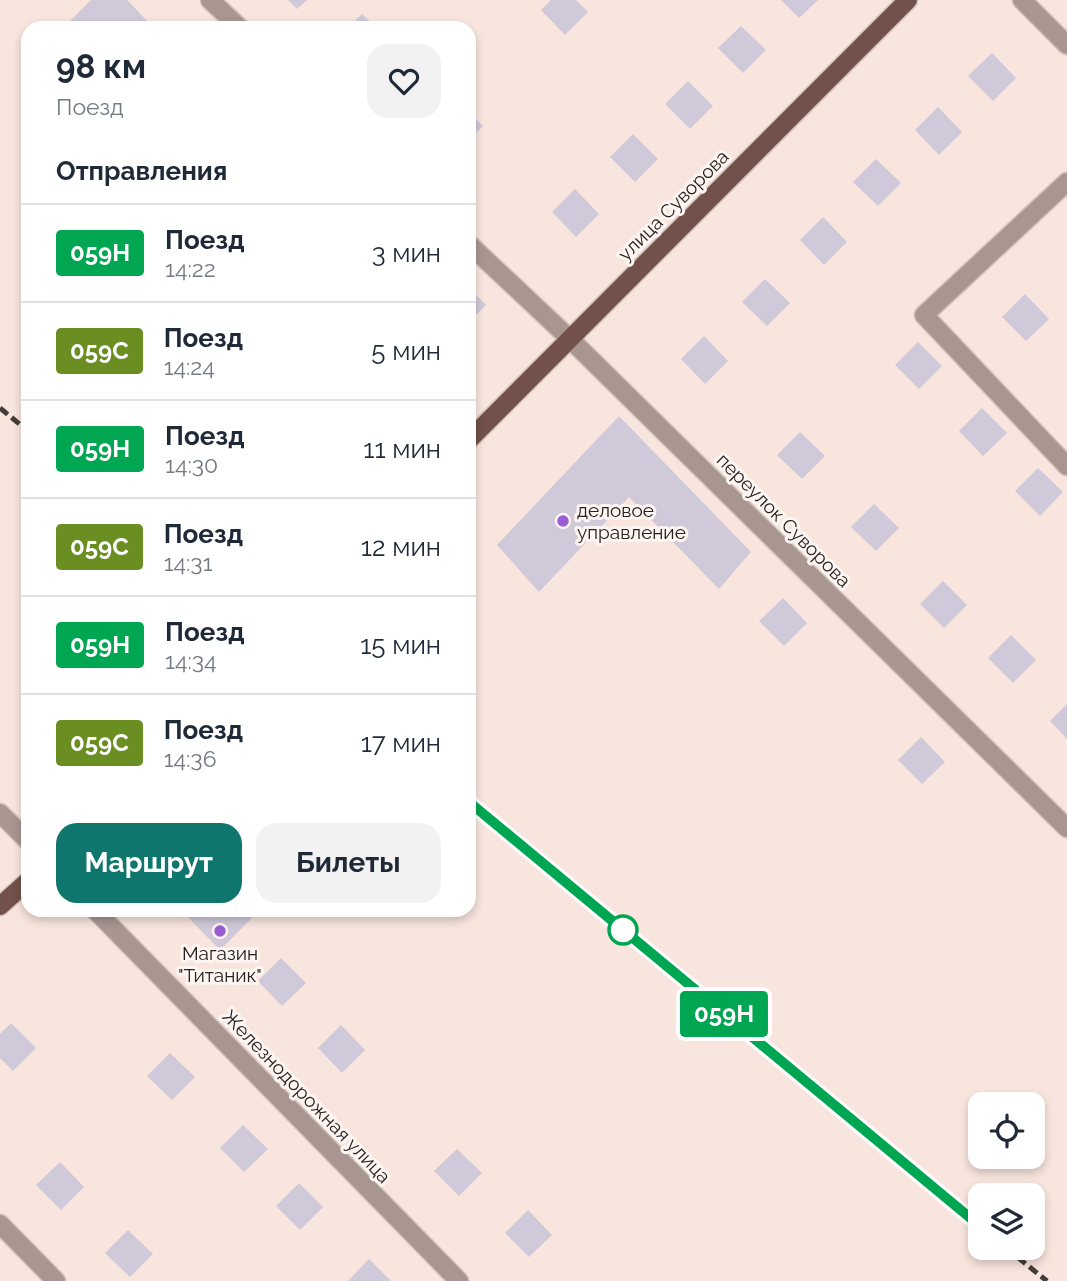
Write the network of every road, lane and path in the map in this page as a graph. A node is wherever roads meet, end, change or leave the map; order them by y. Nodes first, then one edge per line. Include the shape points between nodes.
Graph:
1 (211, 0) edge
2 (908, 0) edge
3 (1022, 0) edge
4 (233, 21) edge
5 (1067, 46) edge
6 (1067, 182) edge
7 (476, 251) edge
8 (570, 339) junction
9 (476, 433) edge
10 (1067, 466) edge
11 (0, 813) edge
12 (1067, 828) edge
13 (21, 834) edge
14 (21, 887) edge
15 (0, 906) edge
16 (103, 917) edge
17 (0, 1224) edge
18 (56, 1281) edge
19 (459, 1281) edge

1 - 4 street
2 - 8 main road, улица Суворова
3 - 5 street
6 - 10 street via 924,315
7 - 8 street, переулок Суворова
8 - 9 main road, улица Суворова
8 - 12 street, переулок Суворова
11 - 13 street
14 - 15 main road
16 - 19 street, Железнодорожная улица
17 - 18 street

